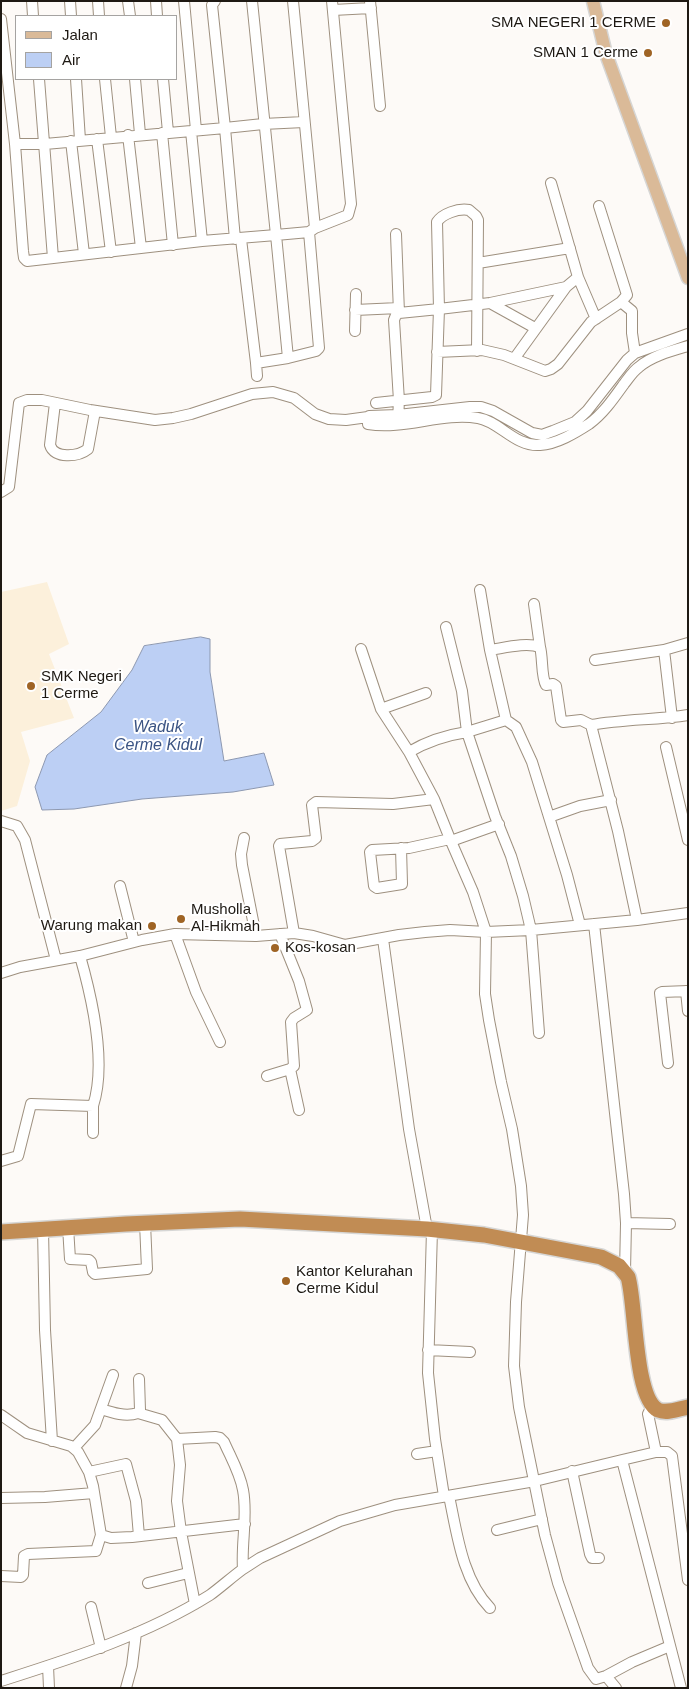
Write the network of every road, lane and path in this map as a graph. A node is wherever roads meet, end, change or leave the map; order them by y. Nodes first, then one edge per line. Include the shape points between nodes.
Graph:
1 (32, 1) edge
2 (70, 1) edge
3 (98, 1) edge
4 (128, 1) edge
5 (156, 1) edge
6 (184, 1) edge
7 (215, 1) edge
8 (252, 1) edge
9 (293, 1) edge
10 (593, 1) edge
11 (370, 5) edge
12 (333, 6) edge
13 (33, 15) edge
14 (71, 15) edge
15 (99, 15) edge
16 (130, 15) edge
17 (158, 15) edge
18 (1, 19) edge
19 (39, 80) edge
20 (76, 80) edge
21 (105, 80) edge
22 (135, 80) edge
23 (163, 80) edge
24 (380, 106) dead end
25 (304, 122) junction
26 (263, 124) junction
27 (225, 128) junction
28 (194, 130) junction
29 (165, 133) junction
30 (140, 134) junction
31 (128, 135) junction
32 (111, 137) junction
33 (98, 139) junction
34 (76, 141) junction
35 (15, 144) junction
36 (45, 144) junction
37 (551, 183) dead end
38 (599, 206) dead end
39 (312, 230) junction
40 (396, 234) dead end
41 (276, 235) junction
42 (238, 239) junction
43 (202, 241) junction
44 (173, 244) junction
45 (140, 248) junction
46 (570, 248) junction
47 (111, 252) junction
48 (84, 254) junction
49 (53, 258) junction
50 (478, 263) junction
51 (578, 277) junction
52 (688, 278) edge
53 (566, 287) junction
54 (356, 294) dead end
55 (621, 302) junction
56 (477, 303) junction
57 (490, 303) junction
58 (355, 310) junction
59 (399, 310) junction
60 (438, 310) junction
61 (596, 319) junction
62 (535, 328) junction
63 (355, 331) dead end
64 (688, 334) edge
65 (688, 346) edge
66 (478, 350) junction
67 (437, 352) junction
68 (635, 353) junction
69 (288, 358) junction
70 (514, 359) junction
71 (256, 363) junction
72 (257, 376) dead end
73 (607, 386) junction
74 (616, 395) junction
75 (596, 400) junction
76 (398, 401) junction
77 (54, 403) junction
78 (376, 404) dead end
79 (606, 408) junction
80 (94, 411) junction
81 (398, 420) junction
82 (541, 440) junction
83 (1, 492) edge
84 (480, 590) dead end
85 (534, 604) dead end
86 (446, 627) dead end
87 (688, 643) edge
88 (540, 647) junction
89 (361, 649) dead end
90 (490, 650) junction
91 (664, 650) junction
92 (596, 660) dead end
93 (426, 693) dead end
94 (381, 709) junction
95 (688, 715) edge
96 (672, 718) junction
97 (506, 720) junction
98 (591, 725) junction
99 (467, 732) junction
100 (666, 747) dead end
101 (409, 752) junction
102 (434, 798) junction
103 (611, 800) junction
104 (549, 817) junction
105 (1, 821) edge
106 (499, 824) junction
107 (244, 838) dead end
108 (451, 840) junction
109 (688, 840) edge
110 (401, 848) junction
111 (120, 886) dead end
112 (688, 913) edge
113 (637, 920) junction
114 (594, 924) junction
115 (580, 925) junction
116 (531, 930) junction
117 (486, 932) junction
118 (294, 933) junction
119 (175, 934) junction
120 (280, 934) junction
121 (256, 936) junction
122 (383, 939) junction
123 (134, 942) junction
124 (80, 956) junction
125 (56, 960) junction
126 (1, 973) edge
127 (687, 991) edge
128 (688, 1011) edge
129 (539, 1033) dead end
130 (220, 1042) dead end
131 (668, 1063) dead end
132 (290, 1069) junction
133 (267, 1076) dead end
134 (93, 1106) junction
135 (299, 1110) dead end
136 (92, 1133) dead end
137 (1, 1161) edge
138 (146, 1223) junction
139 (626, 1223) junction
140 (670, 1224) dead end
141 (68, 1227) junction
142 (43, 1229) junction
143 (430, 1230) junction
144 (1, 1232) edge
145 (522, 1241) junction
146 (625, 1272) junction
147 (428, 1350) junction
148 (470, 1352) dead end
149 (113, 1375) dead end
150 (140, 1379) dead end
151 (652, 1406) junction
152 (688, 1407) edge
153 (101, 1409) junction
154 (138, 1413) junction
155 (1, 1415) edge
156 (177, 1439) junction
157 (52, 1441) junction
158 (74, 1448) junction
159 (437, 1451) junction
160 (656, 1452) junction
161 (417, 1454) dead end
162 (622, 1460) junction
163 (89, 1472) junction
164 (572, 1472) junction
165 (535, 1481) junction
166 (94, 1494) junction
167 (446, 1496) junction
168 (1, 1498) edge
169 (542, 1519) junction
170 (245, 1524) junction
171 (497, 1530) dead end
172 (181, 1532) junction
173 (101, 1535) junction
174 (139, 1536) junction
175 (599, 1558) dead end
176 (243, 1569) junction
177 (188, 1574) junction
178 (1, 1576) edge
179 (688, 1580) edge
180 (148, 1583) dead end
181 (195, 1604) junction
182 (91, 1607) dead end
183 (490, 1608) dead end
184 (136, 1633) junction
185 (670, 1646) junction
186 (101, 1648) junction
187 (48, 1666) junction
188 (606, 1676) junction
189 (1, 1681) edge
190 (49, 1688) edge
191 (126, 1688) edge
192 (616, 1688) edge
193 (681, 1688) edge

1 - 13 street
2 - 14 street
3 - 15 street
4 - 16 street
5 - 17 street
6 - 28 street
7 - 27 street via 212,5
8 - 26 street
9 - 25 street
10 - 52 main road via 606,54
11 - 12 street
11 - 24 street
12 - 39 street via 351,204 348,215
18 - 35 street
19 - 36 street
20 - 34 street
21 - 32 street
22 - 30 street
23 - 29 street
25 - 26 street
25 - 39 street
26 - 27 street
26 - 41 street
27 - 28 street
27 - 42 street
28 - 29 street
28 - 43 street
29 - 30 street
29 - 44 street
30 - 31 street
31 - 32 street
31 - 45 street
32 - 33 street
33 - 34 street
33 - 47 street
34 - 36 street
34 - 48 street
35 - 36 street
35 - 49 street via 24,258 27,261
36 - 49 street
37 - 46 street
38 - 55 street via 627,295
39 - 41 street
39 - 69 street via 319,348
40 - 59 street
41 - 42 street
41 - 69 street
42 - 43 street
42 - 71 street
43 - 44 street
44 - 45 street
45 - 47 street
46 - 50 street
46 - 51 street
47 - 48 street
48 - 49 street
50 - 56 street
50 - 60 street via 476,216 464,209 438,219
51 - 53 street
51 - 61 street
53 - 57 street
53 - 62 street
54 - 58 street
55 - 61 street
55 - 68 street via 632,311
56 - 57 street
56 - 60 street
56 - 66 street
57 - 62 street
58 - 59 street
58 - 63 street
59 - 60 street
59 - 76 street via 394,320
60 - 67 street
61 - 70 street via 558,364 550,369 540,370
62 - 70 street
64 - 68 street
65 - 74 street via 638,367
66 - 67 street
66 - 70 street
67 - 76 street via 436,394
68 - 73 street
69 - 71 street
71 - 72 street
73 - 74 street
73 - 75 street
74 - 79 street
75 - 79 street
75 - 82 street via 575,422
76 - 78 street
76 - 81 street
77 - 80 street
77 - 80 street via 50,445 56,453 75,455 88,449
77 - 83 street via 27,400 19,403 10,482
79 - 82 street via 576,432 558,440
80 - 81 street via 155,420 173,418 246,395 273,392 294,398 315,414 329,419 368,417
81 - 82 street via 456,407 480,407 493,411
84 - 90 street
85 - 88 street
86 - 99 street via 462,691
87 - 91 street
88 - 90 street
88 - 98 street via 544,681 546,685 556,686 563,722 581,720
89 - 94 street
90 - 97 street
91 - 92 street
91 - 96 street
93 - 94 street
94 - 101 street
95 - 96 street
96 - 98 street
97 - 99 street
97 - 104 street via 516,727 521,736
98 - 103 street
99 - 101 street via 455,733
99 - 106 street
100 - 109 street
101 - 102 street
102 - 108 street
102 - 118 street via 400,804 316,802 312,805 316,838 279,846
103 - 104 street
103 - 113 street
104 - 115 street
105 - 125 street via 17,826 25,840
106 - 108 street
106 - 116 street
107 - 121 street via 242,865
108 - 110 street
108 - 117 street
110 - 110 street via 370,852 373,882 377,888 402,884
111 - 123 street
112 - 113 street
113 - 114 street
114 - 115 street
114 - 139 street
115 - 116 street
116 - 117 street
116 - 129 street
117 - 122 street via 450,930
117 - 145 street via 485,994 521,1186
118 - 120 street
118 - 122 street via 345,945
119 - 121 street
119 - 123 street
119 - 130 street via 196,992
120 - 121 street
120 - 132 street via 307,1008 291,1022 294,1066
122 - 143 street via 410,1129
123 - 124 street
124 - 125 street
124 - 134 street via 92,1000 98,1051
125 - 126 street
127 - 128 street
127 - 131 street via 660,993
132 - 133 street
132 - 135 street
134 - 136 street
134 - 137 street via 31,1104 18,1156
138 - 141 highway
138 - 141 street via 147,1269 95,1274 90,1260 70,1259
138 - 143 highway via 240,1219
139 - 140 street
139 - 146 street
141 - 142 highway
142 - 144 highway
142 - 157 street
143 - 145 highway
143 - 147 street
145 - 146 highway via 601,1257
145 - 165 street via 514,1366
146 - 151 highway via 630,1283 642,1380
147 - 148 street
147 - 159 street via 430,1406
149 - 153 street
150 - 154 street
151 - 152 highway via 667,1412
151 - 160 street via 648,1414
153 - 154 street via 115,1414
153 - 158 street via 95,1425
154 - 156 street via 162,1420
155 - 157 street via 27,1434
156 - 170 street via 215,1436 224,1442 244,1491
156 - 172 street via 180,1465 177,1501
157 - 158 street
158 - 163 street
159 - 161 street
159 - 167 street
160 - 162 street
160 - 179 street via 667,1452 672,1456
162 - 164 street
162 - 185 street
163 - 166 street
163 - 174 street via 126,1464 136,1501
164 - 165 street
164 - 175 street via 590,1554 592,1558
165 - 167 street
165 - 169 street
166 - 168 street
166 - 173 street
167 - 176 street via 400,1504 340,1521
167 - 183 street via 468,1573 474,1588
169 - 171 street
169 - 188 street via 558,1583 588,1668 596,1679
170 - 172 street
170 - 176 street
172 - 174 street
172 - 177 street
173 - 174 street via 111,1538
173 - 178 street via 96,1551 28,1554 24,1556 23,1575
176 - 181 street
177 - 180 street
177 - 181 street
181 - 184 street
182 - 186 street
184 - 186 street
184 - 191 street
185 - 188 street
185 - 193 street
186 - 187 street
187 - 189 street
187 - 190 street
188 - 192 street

